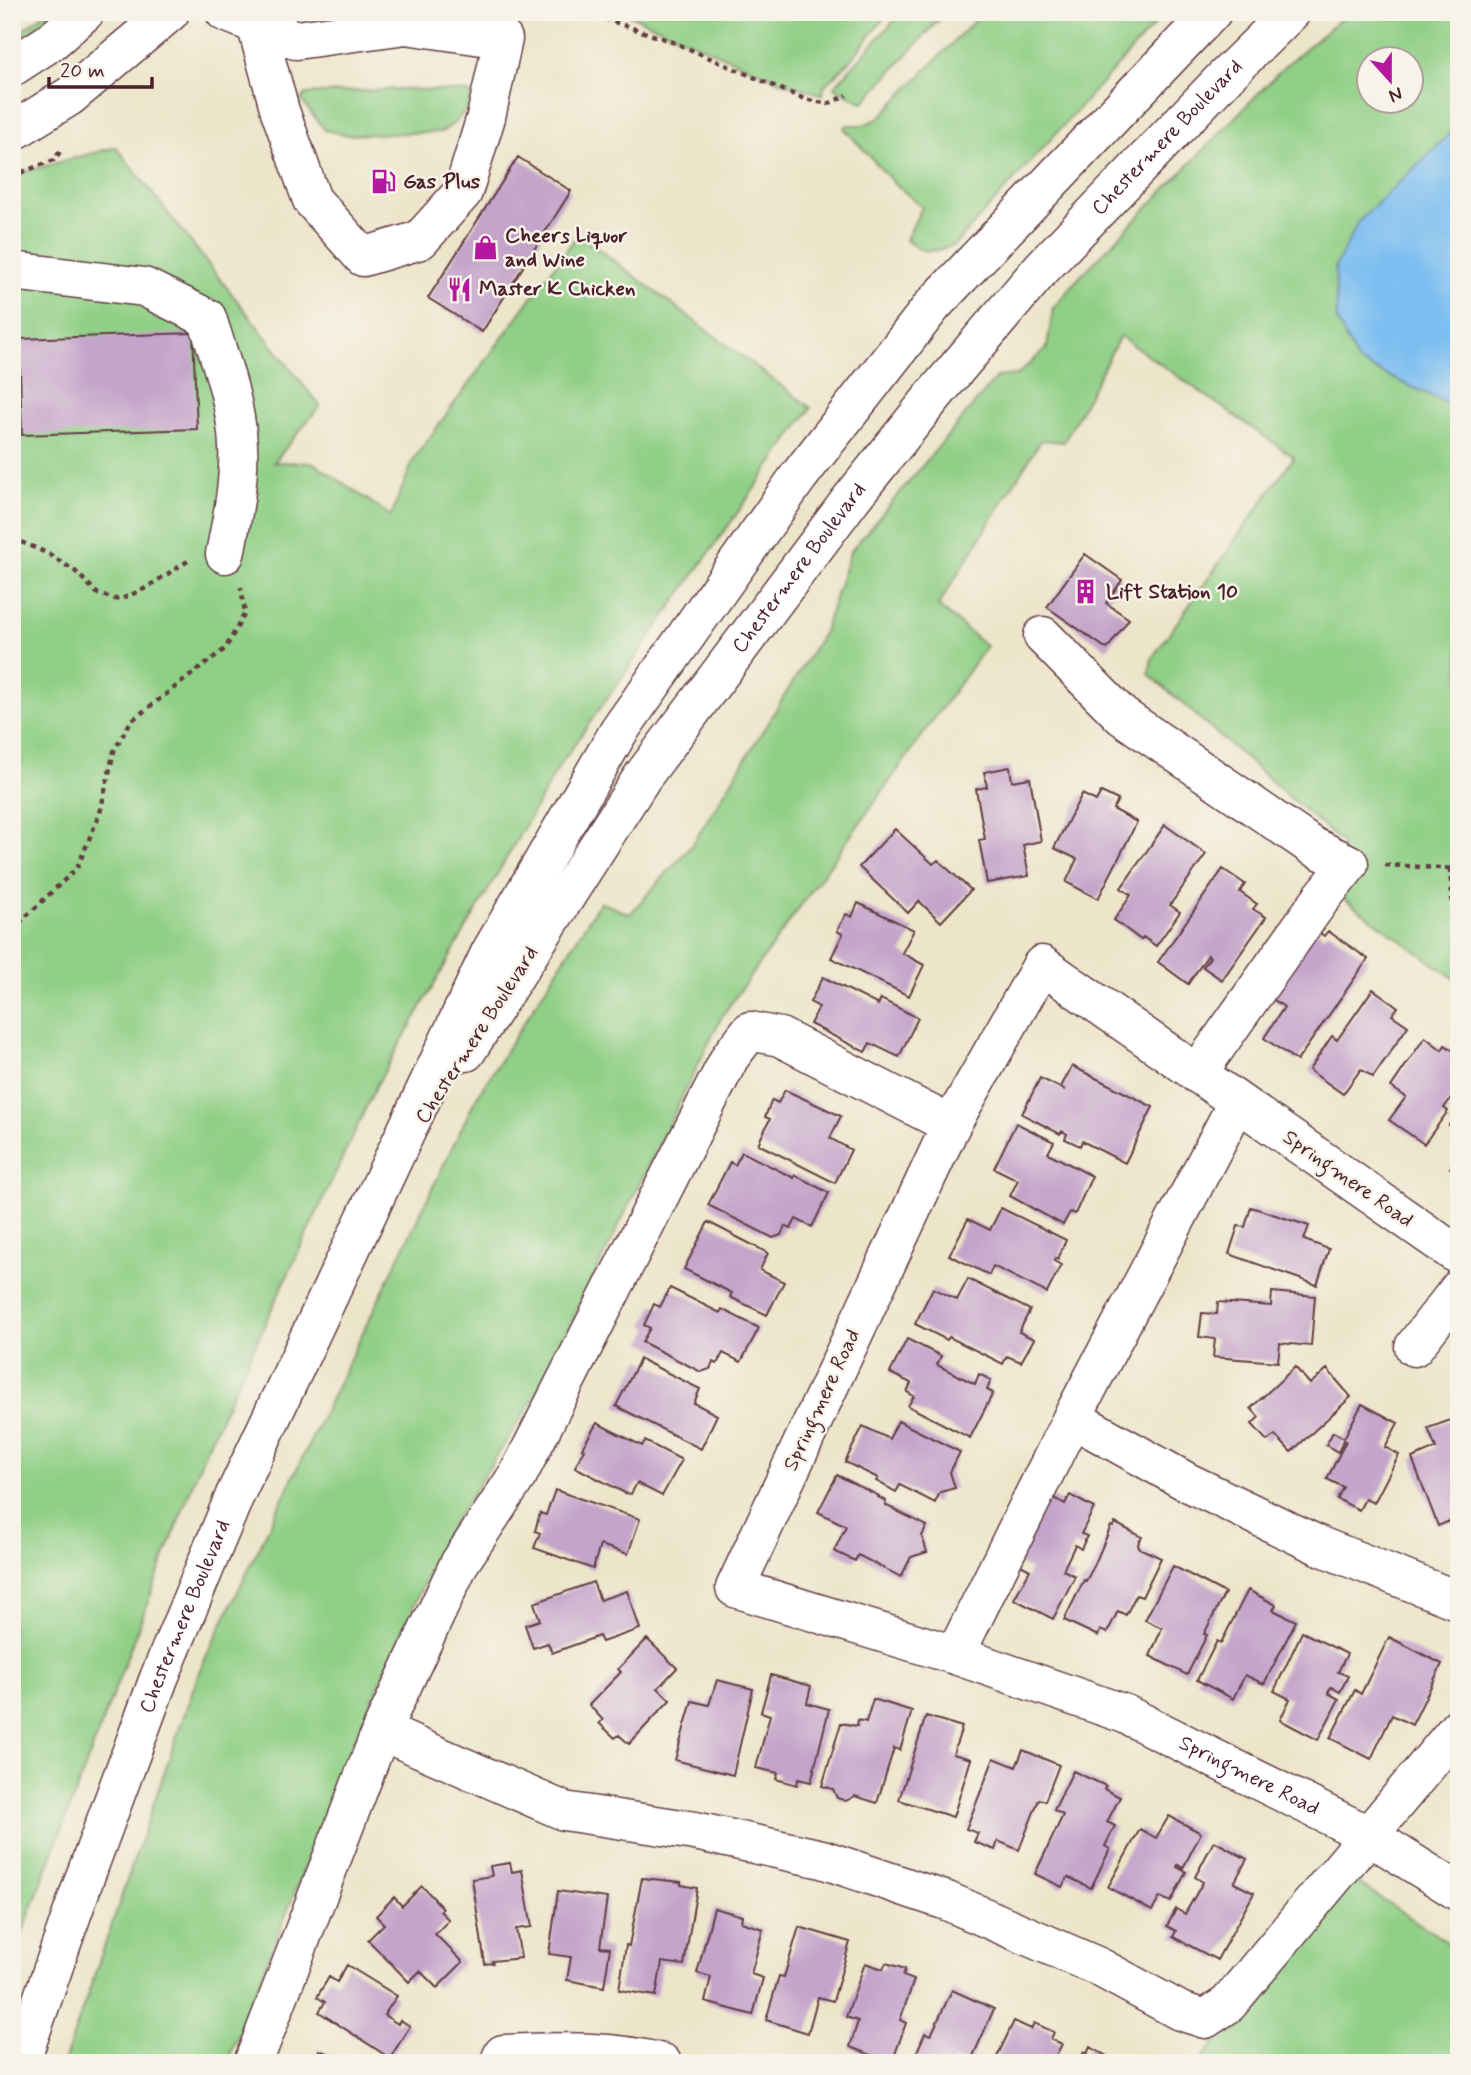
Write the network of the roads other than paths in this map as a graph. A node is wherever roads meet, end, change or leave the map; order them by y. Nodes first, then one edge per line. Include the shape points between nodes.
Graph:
1 (85, 12) edge
2 (170, 12) edge
3 (1212, 12) edge
4 (1291, 12) edge
5 (241, 18) edge
6 (416, 19) edge
7 (12, 67) edge
8 (12, 132) edge
9 (12, 271) edge
10 (225, 554) road end
11 (1043, 636) dead end
12 (1197, 1074) junction
13 (1237, 1103) junction
14 (951, 1125) junction
15 (382, 1184) junction
16 (1459, 1256) edge
17 (1459, 1289) edge
18 (1414, 1347) dead end
19 (1072, 1418) junction
20 (1459, 1601) edge
21 (955, 1655) junction
22 (1459, 1727) edge
23 (381, 1731) junction
24 (1368, 1835) junction
25 (1459, 1892) edge
26 (20, 2063) edge
27 (253, 2063) edge
28 (499, 2063) edge
29 (662, 2063) edge

1 - 7 main road
2 - 8 main road via 70,96
3 - 15 main road, Chestermere Boulevard via 933,305 783,498 619,731 490,953
4 - 15 main road, Chestermere Boulevard via 1041,269 851,499 643,776
5 - 6 main road via 296,40
5 - 6 main road via 312,200 363,257 420,240 463,192 486,117 503,39
9 - 10 main road via 144,287 208,318 230,393 238,445
11 - 12 main road via 1122,716 1312,846 1349,864
12 - 13 main road, Springmere Road
12 - 14 main road, Springmere Road via 1042,965
13 - 16 main road, Springmere Road
13 - 19 main road
14 - 21 main road, Springmere Road via 735,1588
14 - 23 main road via 780,1037 750,1031 730,1057 519,1473 459,1564
15 - 26 main road, Chestermere Boulevard via 235,1495 159,1678
17 - 18 main road
19 - 20 main road via 1187,1482 1320,1546
19 - 21 main road
21 - 24 main road, Springmere Road via 1125,1714
22 - 24 main road
23 - 24 main road via 565,1811 695,1831 822,1859 947,1901 1205,2019 1228,2004
23 - 27 main road
24 - 25 main road, Springmere Road
28 - 29 main road via 503,2054 569,2051 643,2057

